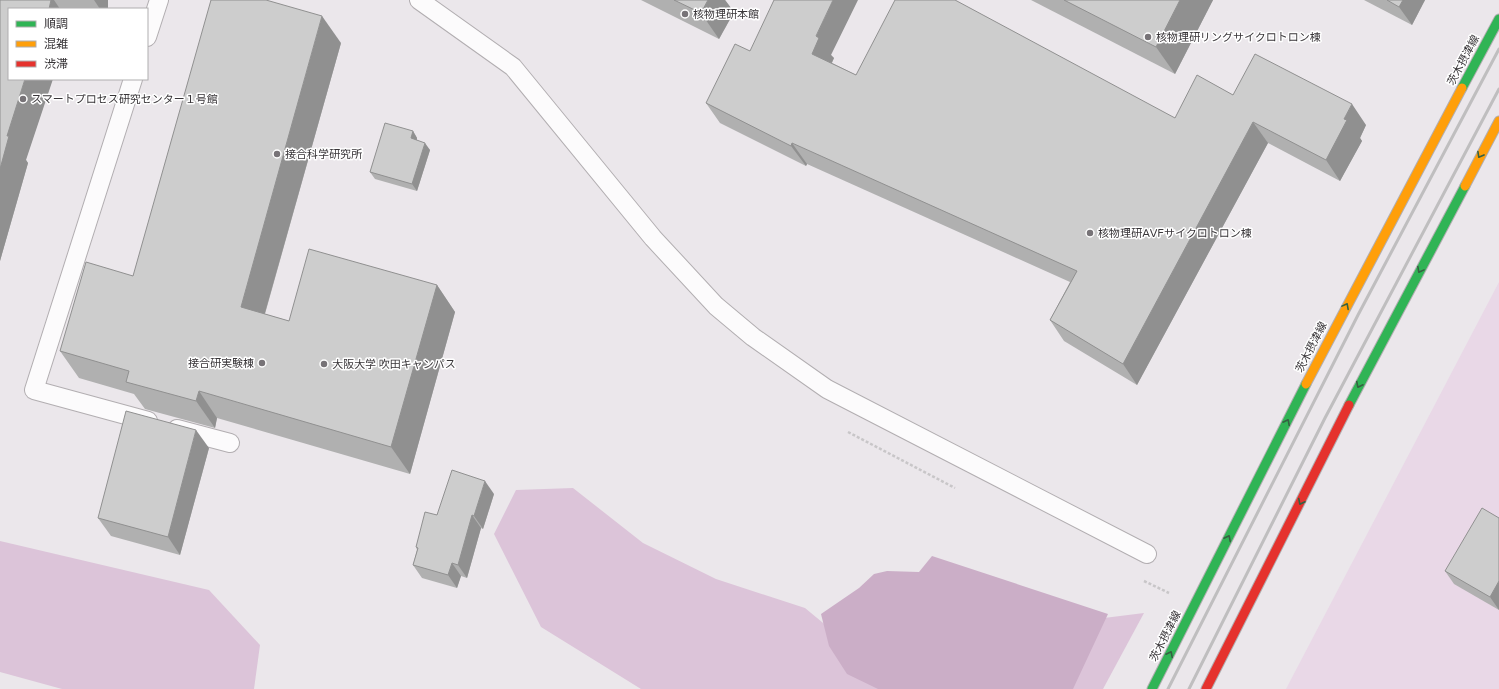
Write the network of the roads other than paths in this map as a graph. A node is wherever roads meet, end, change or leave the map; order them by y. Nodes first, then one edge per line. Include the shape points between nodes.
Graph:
1 (159, 0) edge
2 (419, 0) edge
3 (1499, 19) edge
4 (148, 33) edge
5 (133, 80) edge
6 (1499, 121) edge
7 (230, 444) dead end
8 (1147, 554) dead end
9 (1152, 689) edge
10 (1206, 689) edge

1 - 4 lane
2 - 8 lane via 513,67 653,238 716,306 753,337 827,389
9 -> 3 main road, 茨木摂津線 via 1322,352
5 - 7 lane via 34,390
6 -> 10 main road via 1366,371

